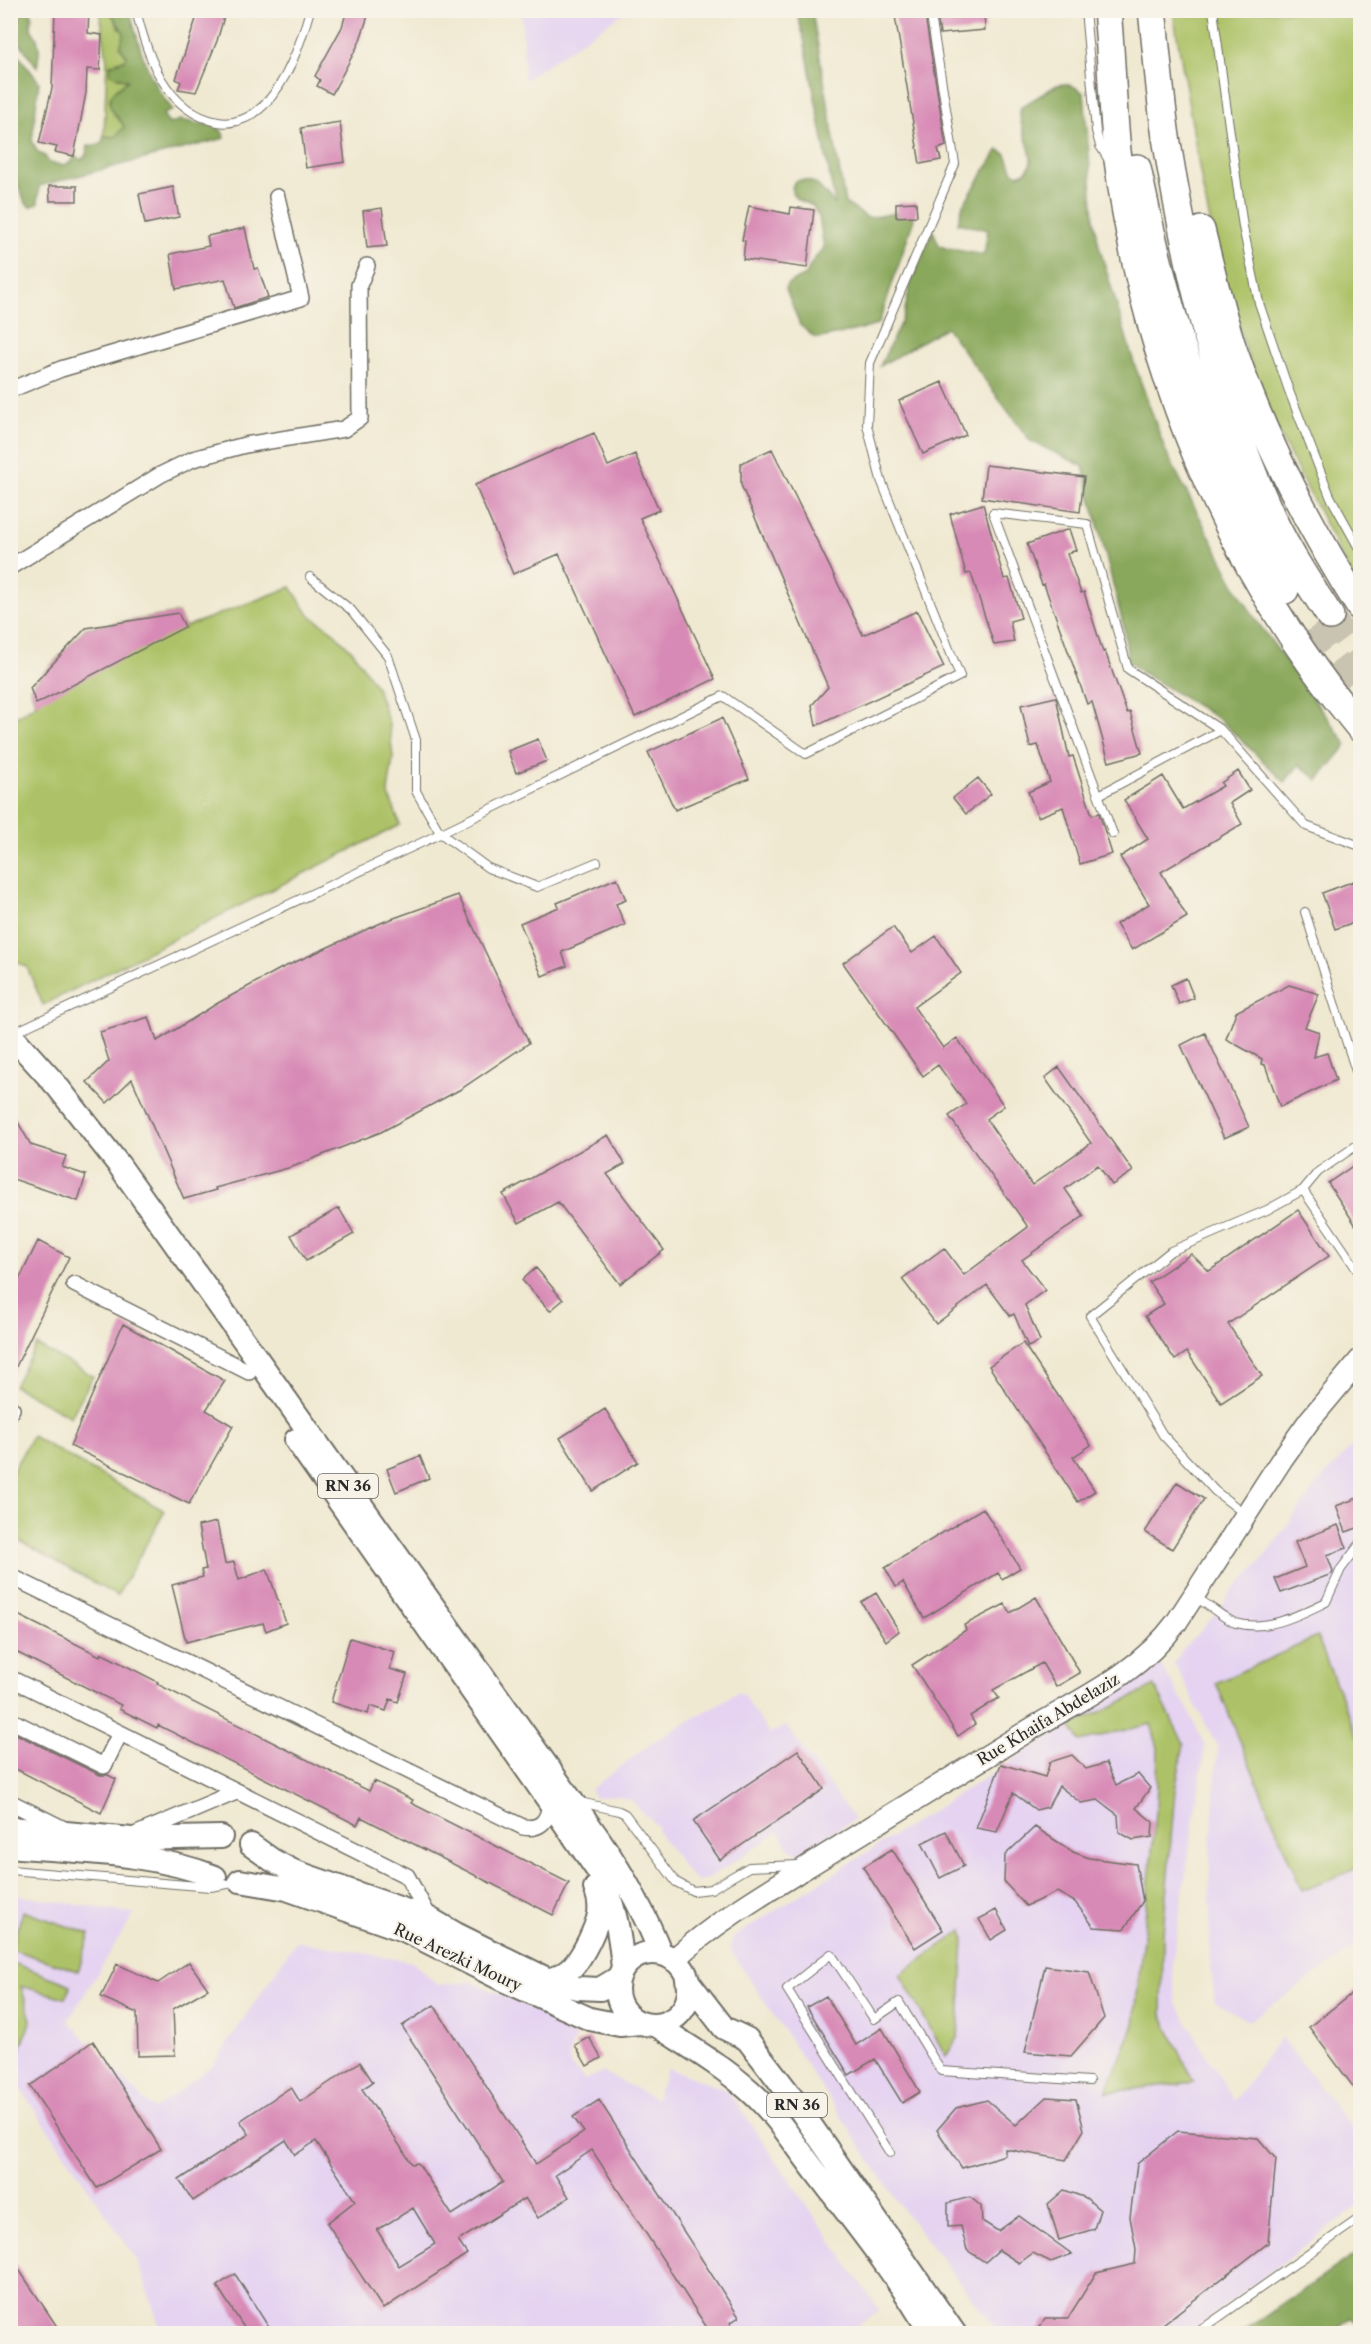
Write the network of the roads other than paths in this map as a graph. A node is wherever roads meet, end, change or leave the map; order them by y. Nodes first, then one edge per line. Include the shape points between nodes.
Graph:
1 (136, 10) edge
2 (310, 10) edge
3 (930, 10) edge
4 (1085, 10) edge
5 (1213, 10) edge
6 (1153, 19) edge
7 (1108, 21) edge
8 (278, 198) dead end
9 (1125, 207) junction
10 (367, 266) dead end
11 (10, 390) edge
12 (1360, 550) edge
13 (10, 567) edge
14 (310, 577) dead end
15 (1360, 608) tunnel mouth
16 (1360, 728) edge
17 (1221, 730) junction
18 (1099, 795) junction
19 (440, 833) junction
20 (1113, 834) dead end
21 (1360, 846) edge
22 (597, 862) dead end
23 (1305, 912) dead end
24 (10, 1034) edge
25 (10, 1054) edge
26 (1360, 1084) edge
27 (1360, 1143) edge
28 (1303, 1190) junction
29 (1360, 1274) edge
30 (74, 1284) dead end
31 (1360, 1360) edge
32 (249, 1372) junction
33 (1246, 1515) junction
34 (1360, 1544) edge
35 (10, 1576) edge
36 (1194, 1597) junction
37 (10, 1678) edge
38 (10, 1720) edge
39 (120, 1733) junction
40 (236, 1792) junction
41 (558, 1799) junction
42 (10, 1802) edge
43 (10, 1828) edge
44 (75, 1834) junction
45 (221, 1837) junction
46 (121, 1838) junction
47 (251, 1845) junction
48 (10, 1846) edge
49 (810, 1865) junction
50 (10, 1870) edge
51 (230, 1880) junction
52 (430, 1919) junction
53 (667, 1957) junction
54 (621, 1974) junction
55 (547, 1980) junction
56 (687, 1980) junction
57 (647, 2024) junction
58 (1089, 2081) dead end
59 (890, 2153) dead end
60 (1360, 2218) edge
61 (931, 2334) edge
62 (955, 2334) edge
63 (1195, 2334) edge

1 - 2 lane via 148,51 176,100 190,112 222,122 249,116 273,94 294,56
3 - 19 lane via 956,164 870,363 867,425 881,480 960,676 806,754 723,696
4 - 9 lane via 1096,131 1116,174
5 - 12 lane via 1243,227 1258,303 1330,496
6 - 7 highway via 1166,136 1188,255 1216,369 1250,464 1320,622 1277,578 1209,429 1149,228
6 - 15 highway via 1233,350 1299,504
7 - 9 highway via 1113,114
8 - 11 street via 301,298 61,369
9 - 16 highway via 1153,332 1176,406 1209,486 1245,559 1285,624
10 - 13 street via 359,285 360,418 344,429 245,445 193,459
14 - 19 lane via 351,610 388,656 416,740 416,791
17 - 18 lane
17 - 18 lane via 1128,669 1088,524 993,513
17 - 21 lane via 1306,826
18 - 20 lane
19 - 22 lane via 488,868 537,887
19 - 24 lane
23 - 26 lane
24 - 41 main road, RN 36 via 119,1165
25 - 32 main road, RN 36 via 43,1089 128,1199
27 - 28 lane via 1318,1172
28 - 29 lane
28 - 33 lane via 1267,1210 1171,1251 1090,1316 1163,1435 1215,1491
30 - 32 street
31 - 33 street, Rue Khaifa Abdelaziz via 1309,1421
32 - 41 main road, RN 36
33 - 36 street, Rue Khaifa Abdelaziz
34 - 36 lane via 1341,1569 1326,1602 1266,1626 1234,1623
35 - 41 street via 523,1827 543,1823
36 - 49 street, Rue Khaifa Abdelaziz via 1157,1645 1101,1689
37 - 39 street
38 - 39 street via 104,1766
39 - 40 street
40 - 46 street
40 - 52 street via 407,1876
41 - 49 lane via 625,1814 676,1882 693,1891 711,1889 749,1867
41 - 53 main road, RN 36 via 599,1839
41 - 54 main road, RN 36 via 606,1886 617,1919
41 - 55 main road, RN 36 via 592,1881 600,1918 576,1965 566,1974
42 - 44 street
43 - 44 main road
44 - 46 main road
45 - 46 main road
45 - 47 main road via 241,1836
45 - 51 main road via 214,1841 207,1863
47 - 51 main road via 251,1872
47 - 52 main road, Rue Arezki Moury via 293,1871
48 - 51 main road, Rue Arezki Moury via 132,1857
49 - 53 street, Rue Khaifa Abdelaziz
50 - 51 lane via 210,1887
51 - 57 main road, Rue Arezki Moury via 287,1889 404,1930 590,2019 620,2025
52 - 55 main road, Rue Arezki Moury
53 - 54 main road via 640,1956
53 - 56 main road via 682,1969
54 - 55 main road, Rue Arezki Moury via 600,1989
54 - 57 main road via 617,1996 620,2004 631,2018
56 - 57 main road via 688,1995 682,2010 671,2020
56 - 62 main road, RN 36 via 724,2028 747,2039 788,2091
57 - 61 main road, RN 36 via 696,2049 769,2109
58 - 59 lane via 941,2071 899,2002 874,2019 831,1954 787,1989
60 - 63 lane

